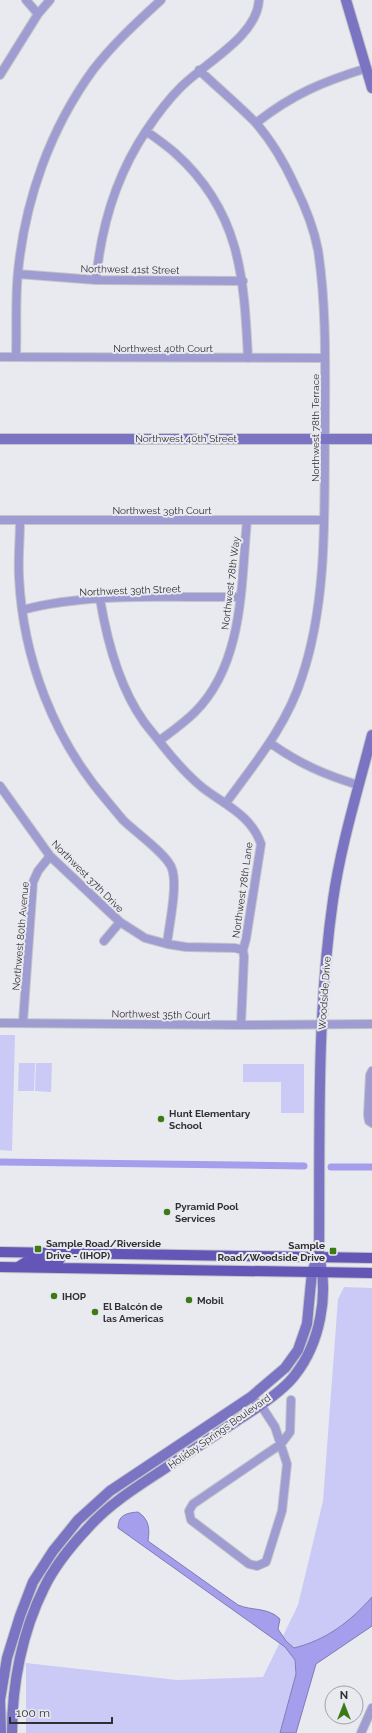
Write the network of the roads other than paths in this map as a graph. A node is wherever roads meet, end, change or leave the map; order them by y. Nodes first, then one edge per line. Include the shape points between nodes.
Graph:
1 (26, 0) edge
2 (50, 0) edge
3 (161, 0) edge
4 (259, 0) edge
5 (346, 0) edge
6 (38, 14) junction
7 (367, 68) junction
8 (199, 70) junction
9 (0, 75) edge
10 (372, 88) edge
11 (256, 123) junction
12 (146, 131) junction
13 (18, 274) junction
14 (96, 280) junction
15 (243, 281) junction
16 (0, 357) edge
17 (16, 357) junction
18 (248, 358) junction
19 (325, 358) junction
20 (325, 438) junction
21 (0, 439) edge
22 (372, 439) edge
23 (0, 520) edge
24 (20, 520) junction
25 (247, 520) junction
26 (324, 520) junction
27 (240, 597) junction
28 (100, 599) junction
29 (23, 610) junction
30 (372, 735) edge
31 (159, 741) junction
32 (270, 743) junction
33 (358, 785) junction
34 (0, 786) edge
35 (226, 803) junction
36 (50, 856) junction
37 (120, 922) junction
38 (104, 941) dead end
39 (167, 944) junction
40 (243, 950) junction
41 (23, 1022) junction
42 (0, 1023) edge
43 (322, 1024) junction
44 (372, 1024) edge
45 (241, 1025) junction
46 (372, 1071) edge
47 (372, 1123) edge
48 (0, 1252) edge
49 (24, 1252) junction
50 (90, 1253) junction
51 (318, 1257) junction
52 (372, 1258) edge
53 (0, 1260) edge
54 (0, 1267) edge
55 (18, 1268) junction
56 (312, 1272) junction
57 (323, 1272) junction
58 (372, 1273) edge
59 (251, 1397) junction
60 (292, 1400) dead end
61 (260, 1406) junction
62 (180, 1444) junction
63 (281, 1444) junction
64 (187, 1454) junction
65 (110, 1491) junction
66 (117, 1500) junction
67 (0, 1700) edge
68 (372, 1708) edge
69 (1, 1733) edge
70 (12, 1733) edge
71 (361, 1733) edge

1 - 6 street
2 - 6 street
3 - 13 street via 113,47 94,70 62,119 26,217
4 - 8 street via 254,21 244,34
5 - 7 street
6 - 9 street
7 - 10 street
7 - 11 street via 329,79 300,92
8 - 11 street, Northwest 78th Terrace
8 - 12 street via 180,88
11 - 19 street, Northwest 78th Terrace via 278,155 309,218 318,255
12 - 14 street via 124,171 109,207 100,246
12 - 15 street via 175,152 198,176 218,204 236,249
13 - 14 street, Northwest 41st Street
13 - 17 street
14 - 15 street, Northwest 41st Street
15 - 18 street
16 - 17 street, Northwest 40th Court
17 - 18 street, Northwest 40th Court
18 - 19 street, Northwest 40th Court
19 - 20 street, Northwest 78th Terrace
20 - 21 street, Northwest 40th Street
20 - 22 street, Northwest 40th Street
20 - 26 street, Northwest 78th Terrace
23 - 24 street, Northwest 39th Court
24 - 25 street, Northwest 39th Court
24 - 29 street via 19,577
25 - 26 street, Northwest 39th Court
25 - 27 street, Northwest 78th Way
26 - 32 street, Northwest 78th Terrace via 318,595 303,677 290,711
27 - 28 street, Northwest 39th Street
27 - 31 street, Northwest 78th Way via 236,626 219,680 195,712
28 - 29 street, Northwest 39th Street via 41,605
28 - 31 street, Northwest 78th Lane via 105,632 126,688 143,721
29 - 39 street via 40,684 56,724 77,761 95,787 124,820 166,858 172,868 174,880
30 - 33 street, Woodside Drive
31 - 35 street, Northwest 78th Lane via 203,788
32 - 33 street via 294,760 321,773
32 - 35 street, Northwest 78th Terrace
33 - 43 street, Woodside Drive via 333,899
34 - 36 street, Northwest 37th Drive
35 - 40 street, Northwest 78th Lane via 249,822 257,832 261,844
36 - 37 street, Northwest 37th Drive
36 - 41 street, Northwest 80th Avenue via 38,871 34,882
37 - 38 street, Northwest 37th Drive
37 - 39 street, Northwest 37th Drive via 145,938
39 - 40 street, Northwest 37th Drive
40 - 45 street, Northwest 78th Lane
41 - 42 street, Northwest 35th Court
41 - 45 street, Northwest 35th Court
43 - 44 street, Northwest 35th Court
43 - 45 street, Northwest 35th Court
43 - 51 street, Woodside Drive
46 - 47 street via 368,1115
48 - 49 main road
49 - 50 main road
49 - 53 main road via 13,1260
50 - 51 main road
50 - 55 main road via 78,1259 30,1260
51 - 52 main road
51 - 56 street, Holiday Springs Boulevard
51 - 57 street, Holiday Springs Boulevard
54 - 55 main road
55 - 56 main road
56 - 57 main road
56 - 59 street, Holiday Springs Boulevard via 307,1324 298,1350 285,1368
57 - 58 main road
57 - 61 street, Holiday Springs Boulevard via 319,1326 309,1355 294,1376
59 - 61 street
59 - 62 street, Holiday Springs Boulevard
60 - 63 street via 290,1432
61 - 63 street via 275,1427
61 - 64 street, Holiday Springs Boulevard
62 - 64 street
62 - 65 street, Holiday Springs Boulevard
63 - 63 street via 287,1464 282,1511 266,1562 257,1566 249,1564 191,1520 189,1511 193,1504
64 - 66 street, Holiday Springs Boulevard
65 - 66 street
65 - 67 street, Holiday Springs Boulevard via 78,1520 53,1551 33,1582 8,1658
66 - 70 street, Holiday Springs Boulevard via 87,1528 63,1558 44,1588 19,1660 12,1701
67 - 69 street, Holiday Springs Boulevard
68 - 71 street

